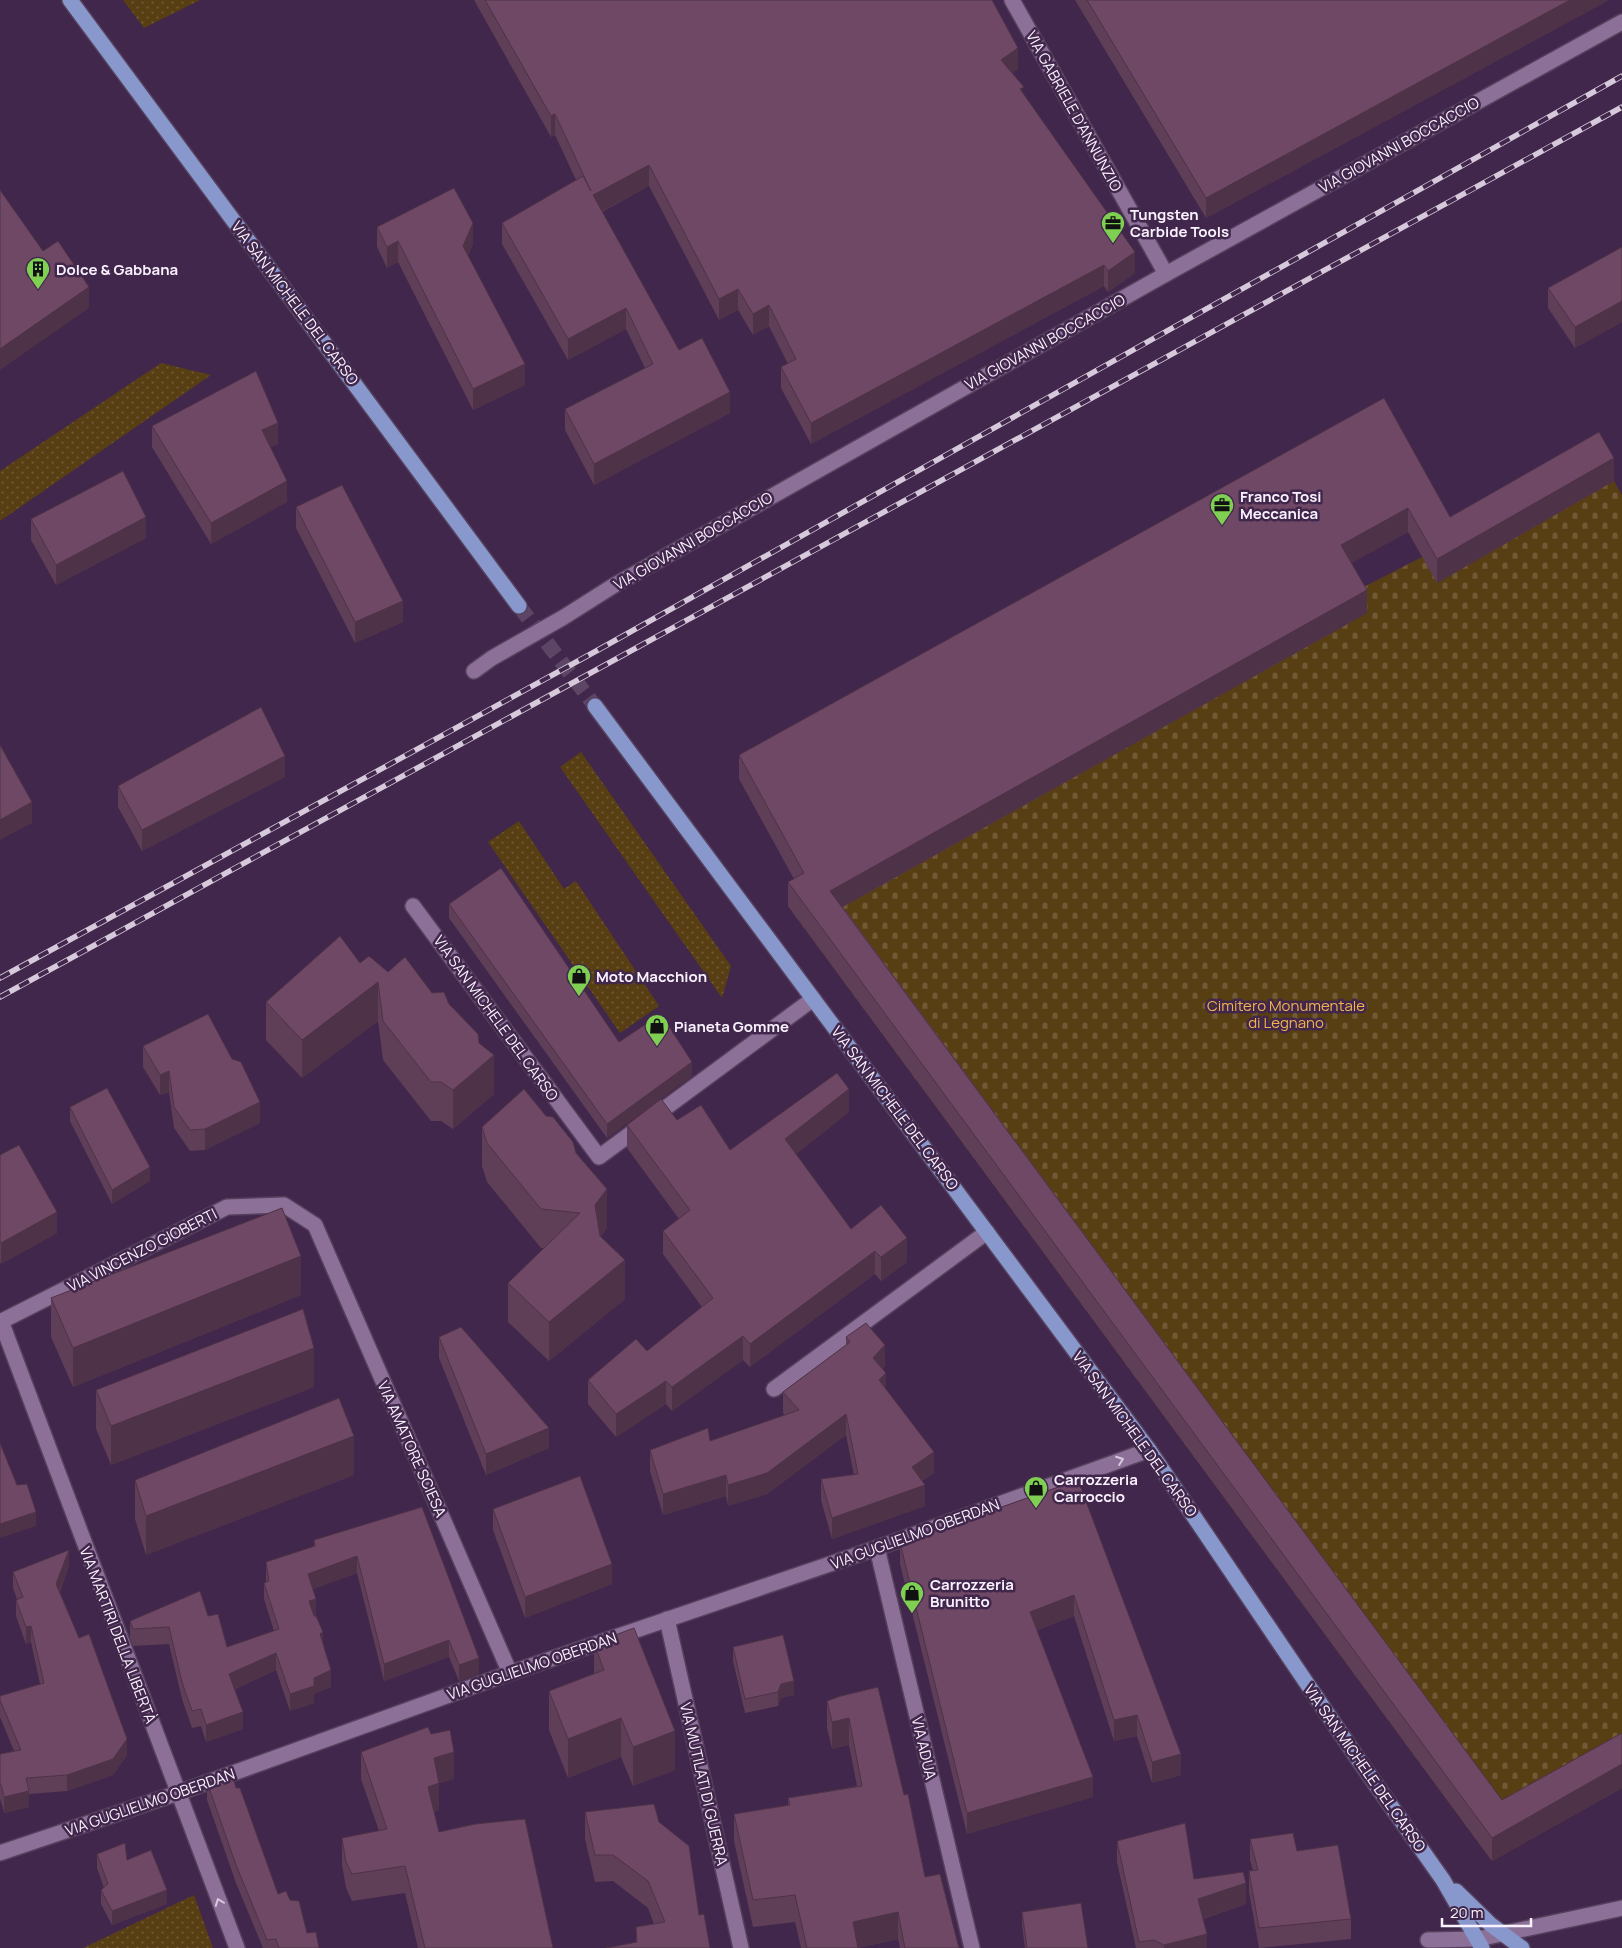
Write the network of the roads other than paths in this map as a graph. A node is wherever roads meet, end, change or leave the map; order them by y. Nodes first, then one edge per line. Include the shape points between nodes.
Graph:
1 (70, 0) edge
2 (1012, 0) edge
3 (1622, 22) edge
4 (1166, 274) junction
5 (519, 606) tunnel mouth
6 (474, 671) dead end
7 (595, 706) tunnel mouth
8 (413, 906) dead end
9 (813, 998) junction
10 (315, 1225) joint
11 (987, 1232) junction
12 (0, 1321) edge
13 (774, 1389) dead end
14 (1149, 1450) junction
15 (877, 1548) junction
16 (667, 1619) junction
17 (510, 1673) junction
18 (178, 1793) junction
19 (0, 1854) edge
20 (1443, 1880) junction
21 (1622, 1908) edge
22 (1504, 1934) junction
23 (1428, 1940) dead end
24 (1480, 1944) edge
25 (237, 1948) edge
26 (741, 1948) edge
27 (972, 1948) edge
28 (1522, 1948) edge

1 - 5 main road, VIA SAN MICHELE DEL CARSO
2 - 4 street, VIA GABRIELE D'ANNUNZIO
3 - 4 street, VIA GIOVANNI BOCCACCIO
4 - 6 street, VIA GIOVANNI BOCCACCIO via 613,586
7 - 9 main road, VIA SAN MICHELE DEL CARSO
8 - 9 street, VIA SAN MICHELE DEL CARSO via 599,1157
9 - 11 main road, VIA SAN MICHELE DEL CARSO
10 - 12 street, VIA VINCENZO GIOBERTI via 284,1205 227,1207
10 - 17 street, VIA AMATORE SCIESA
11 - 13 street
11 - 14 main road, VIA SAN MICHELE DEL CARSO
12 - 18 street, VIA MARTIRI DELLA LIBERTÀ
15 -> 14 street, VIA GUGLIELMO OBERDAN
14 - 20 main road, VIA SAN MICHELE DEL CARSO
15 - 16 street, VIA GUGLIELMO OBERDAN
15 - 27 street, VIA ADUA
16 - 17 street, VIA GUGLIELMO OBERDAN
16 - 26 street, VIA MUTILATI DI GUERRA
17 - 18 street, VIA GUGLIELMO OBERDAN
18 - 19 street, VIA GUGLIELMO OBERDAN
25 -> 18 street, VIA MARTIRI DELLA LIBERTÀ
20 - 22 main road, VIA SAN MICHELE DEL CARSO
20 - 24 main road, VIA SAN MICHELE DEL CARSO
21 - 22 street
22 - 24 street
22 - 28 main road, VIA SAN MICHELE DEL CARSO
23 - 24 street

